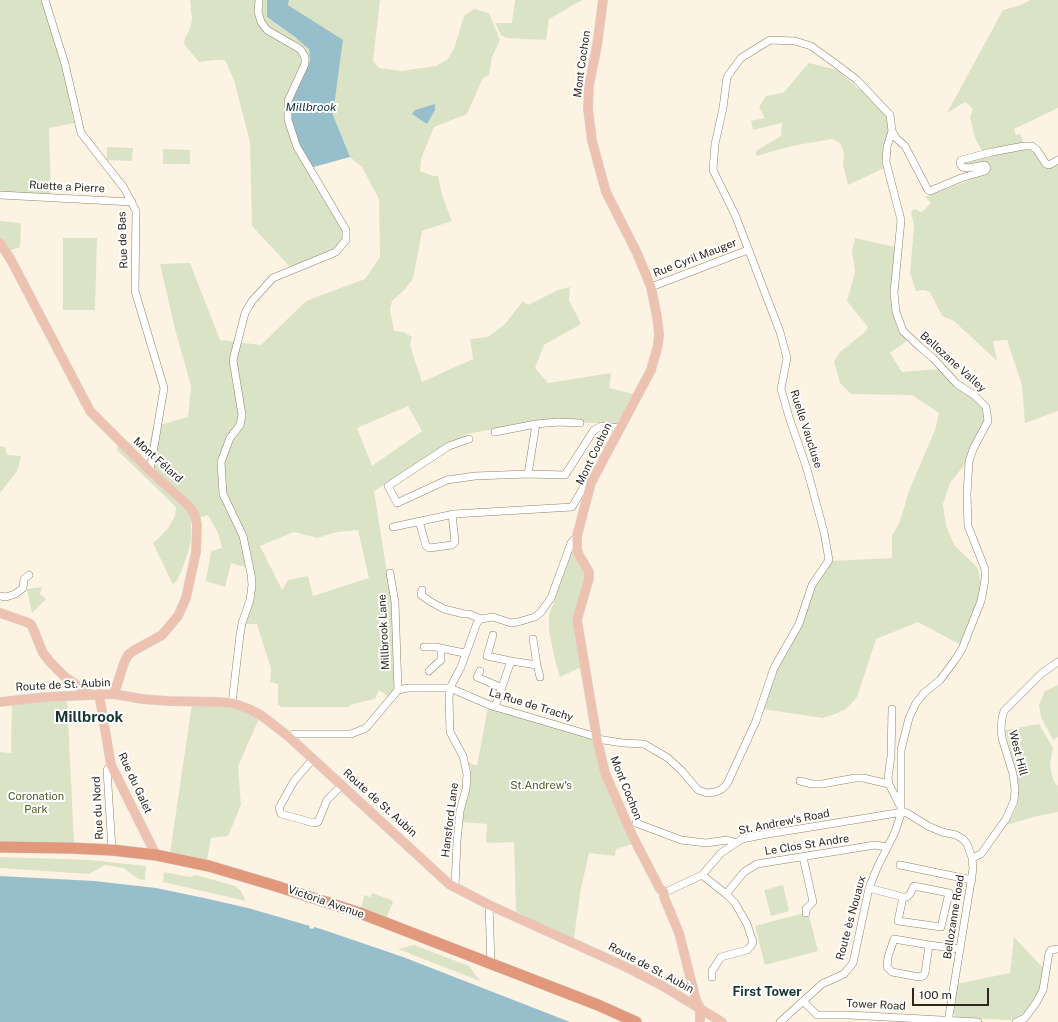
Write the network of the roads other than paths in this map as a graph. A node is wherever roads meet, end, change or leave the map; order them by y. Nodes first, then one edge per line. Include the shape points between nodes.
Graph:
1 (45, 0) edge
2 (259, 0) edge
3 (603, 0) edge
4 (890, 115) joint
5 (892, 131) junction
6 (1058, 160) edge
7 (0, 194) edge
8 (132, 202) junction
9 (0, 243) edge
10 (748, 250) junction
11 (651, 287) junction
12 (580, 423) dead end
13 (536, 424) junction
14 (620, 428) junction
15 (495, 432) dead end
16 (469, 439) dead end
17 (150, 471) junction
18 (528, 474) junction
19 (591, 482) junction
20 (452, 514) junction
21 (419, 521) junction
22 (393, 527) dead end
23 (577, 536) junction
24 (390, 573) dead end
25 (29, 575) dead end
26 (422, 590) dead end
27 (0, 596) edge
28 (0, 613) edge
29 (481, 619) junction
30 (493, 635) dead end
31 (533, 639) dead end
32 (424, 647) dead end
33 (441, 648) junction
34 (464, 653) junction
35 (511, 661) junction
36 (1058, 662) edge
37 (537, 665) junction
38 (429, 671) dead end
39 (480, 671) dead end
40 (540, 677) dead end
41 (450, 688) junction
42 (502, 688) junction
43 (398, 690) junction
44 (94, 694) junction
45 (114, 694) junction
46 (0, 702) edge
47 (232, 703) junction
48 (495, 707) junction
49 (892, 709) dead end
50 (288, 736) junction
51 (597, 738) junction
52 (313, 759) junction
53 (111, 765) junction
54 (800, 781) dead end
55 (889, 784) junction
56 (342, 785) junction
57 (901, 806) junction
58 (901, 814) junction
59 (636, 823) dead end
60 (736, 843) junction
61 (0, 847) edge
62 (887, 847) junction
63 (112, 850) junction
64 (0, 852) edge
65 (803, 857) junction
66 (972, 858) junction
67 (157, 859) junction
68 (900, 865) dead end
69 (702, 875) junction
70 (972, 880) junction
71 (455, 887) junction
72 (869, 888) junction
73 (664, 892) junction
74 (726, 894) junction
75 (904, 897) junction
76 (489, 905) junction
77 (806, 913) dead end
78 (929, 945) junction
79 (1058, 948) edge
80 (960, 949) junction
81 (491, 964) junction
82 (712, 977) dead end
83 (803, 1001) junction
84 (700, 1008) junction
85 (949, 1021) edge
86 (624, 1022) edge
87 (636, 1022) edge
88 (700, 1022) edge
89 (722, 1022) edge
90 (780, 1022) edge
91 (978, 1022) edge
92 (1016, 1022) edge

1 - 8 street, Rue de Bas via 65,64 81,133
2 - 47 street via 258,12 267,30 300,49 305,57 305,64 288,100 288,120 297,147 346,230 346,240 336,252 273,278 252,301 245,313 233,360 242,415 240,425 230,438 221,462 223,494 243,536 252,585 242,623
3 - 11 main road, Mont Cochon via 589,85 588,109 592,141 606,192
4 - 5 street, Bellozane Valley
4 - 10 street, Ruelle Vaucluse via 856,80 811,46 796,41 770,40 741,58 727,77 713,170 736,217
5 - 6 street via 905,146 930,191 985,171 985,165 962,167 961,160 992,152 1032,146 1046,164
5 - 57 street, Bellozane Valley via 886,162 901,220 894,293 896,312 903,331 958,384 974,395 986,407 988,415 988,421 974,447 968,469 968,526 985,569 981,601 959,655 940,680 916,703 909,718 901,750
7 - 8 street, Ruette a Pierre
8 - 17 street, Rue de Bas via 136,211 135,291 164,388
9 - 17 main road, Mont Félard via 90,411
10 - 11 street, Rue Cyril Mauger
10 - 51 street, Ruelle Vaucluse via 780,332 787,358 781,389 807,468 829,560 812,585 799,624 774,668 756,721 727,784 722,789 708,793 698,790 668,758 644,744
11 - 14 main road, Mont Cochon via 659,334 655,357 652,370
12 - 13 street
13 - 15 street
13 - 18 street
14 - 18 street via 602,426 594,430 565,475
14 - 19 main road, Mont Cochon
16 - 18 street via 449,446 388,486 398,503 447,480
17 - 45 main road, Mont Félard via 177,493 195,515 196,552 186,598 178,616 162,635 128,655
19 - 20 street via 585,485 572,507
19 - 23 main road, Mont Cochon
20 - 21 street
20 - 21 street via 455,542 452,545 429,548 426,546
21 - 22 street
23 - 29 street via 571,543 551,598 541,612 535,617 511,623 492,617
23 - 51 main road, Mont Cochon via 577,549 588,572 588,578 577,620
24 - 43 street, Millbrook Lane via 395,602
25 - 27 street via 24,579 23,588 15,594
26 - 29 street via 421,595 444,609
28 - 44 main road via 29,623 50,662 65,677
29 - 34 street
30 - 35 street via 485,659
31 - 37 street
32 - 33 street
33 - 34 street
33 - 38 street via 441,660
34 - 41 street
35 - 37 street
35 - 42 street
36 - 66 street, West Hill via 1042,673 1004,711 1001,729 1013,774 1014,801 1009,814 981,854
37 - 40 street
39 - 42 street via 477,677
41 - 43 street, La Rue de Trachy
41 - 48 street, La Rue de Trachy
41 - 71 street, Hansford Lane via 450,732 464,756 467,774 460,811
42 - 48 street
43 - 50 street via 366,728 351,734
44 - 45 main road, Route de St. Aubin
44 - 46 main road, Route de St. Aubin
44 - 53 main road, Rue du Galet
45 - 47 main road, Route de St. Aubin via 142,699
47 - 50 main road, Route de St. Aubin via 262,716
48 - 51 street, La Rue de Trachy
49 - 55 street
50 - 52 main road, Route de St. Aubin
51 - 73 main road, Mont Cochon via 605,773 632,835 660,889
52 - 56 main road, Route de St. Aubin
52 - 56 street via 294,781 279,808 281,814 318,822 327,800
53 - 63 street, Rue du Nord via 107,770
53 - 67 main road, Rue du Galet
54 - 55 street via 822,784 863,778
55 - 57 street
56 - 71 main road, Route de St. Aubin
57 - 58 street, Bellozane Valley
58 - 60 street, St. Andrew's Road via 762,835 742,839
58 - 62 street, Route ès Nouaux
58 - 66 street, Bellozanne Road via 908,813 928,826 963,839
59 - 60 street via 681,840 706,843 727,840
60 - 69 street, St. Andrew's Road via 722,853
61 - 63 highway, Victoria Avenue
62 - 65 street, Le Clos St Andre via 875,846
62 - 72 street, Route ès Nouaux
63 - 67 highway, Victoria Avenue
64 - 67 highway, Victoria Avenue
65 - 74 street, Le Clos St Andre via 757,864 744,872
65 - 77 street via 813,902 806,909
66 - 70 street, Bellozanne Road
67 - 81 highway, Victoria Avenue via 209,866 276,886 360,913
67 - 86 highway, Victoria Avenue via 353,916
68 - 70 street
69 - 73 street, St. Andrew's Road
69 - 74 street
70 - 80 street, Bellozanne Road
71 - 76 main road, Route de St. Aubin
72 - 75 street
72 - 83 street, Route ès Nouaux via 853,963 844,974 822,984
73 - 84 main road, Mont Cochon via 679,933
74 - 82 street via 735,903 747,924 752,942 748,950 721,957 712,971
75 - 75 street via 898,921 941,927 949,893 914,886 910,894
76 - 81 street
76 - 84 main road, Route de St. Aubin via 626,967
78 - 78 street via 894,939 887,968 892,972 923,976
78 - 80 street
79 - 92 street via 1049,953 1043,990 1036,1003 1025,1018
80 - 85 street, Bellozanne Road
81 - 87 highway, Victoria Avenue
83 - 85 street, Tower Road via 817,1015
83 - 90 street, Route ès Nouaux
84 - 88 main road, Mont Cochon
84 - 89 main road, Route de St. Aubin
85 - 91 street, Tower Road

